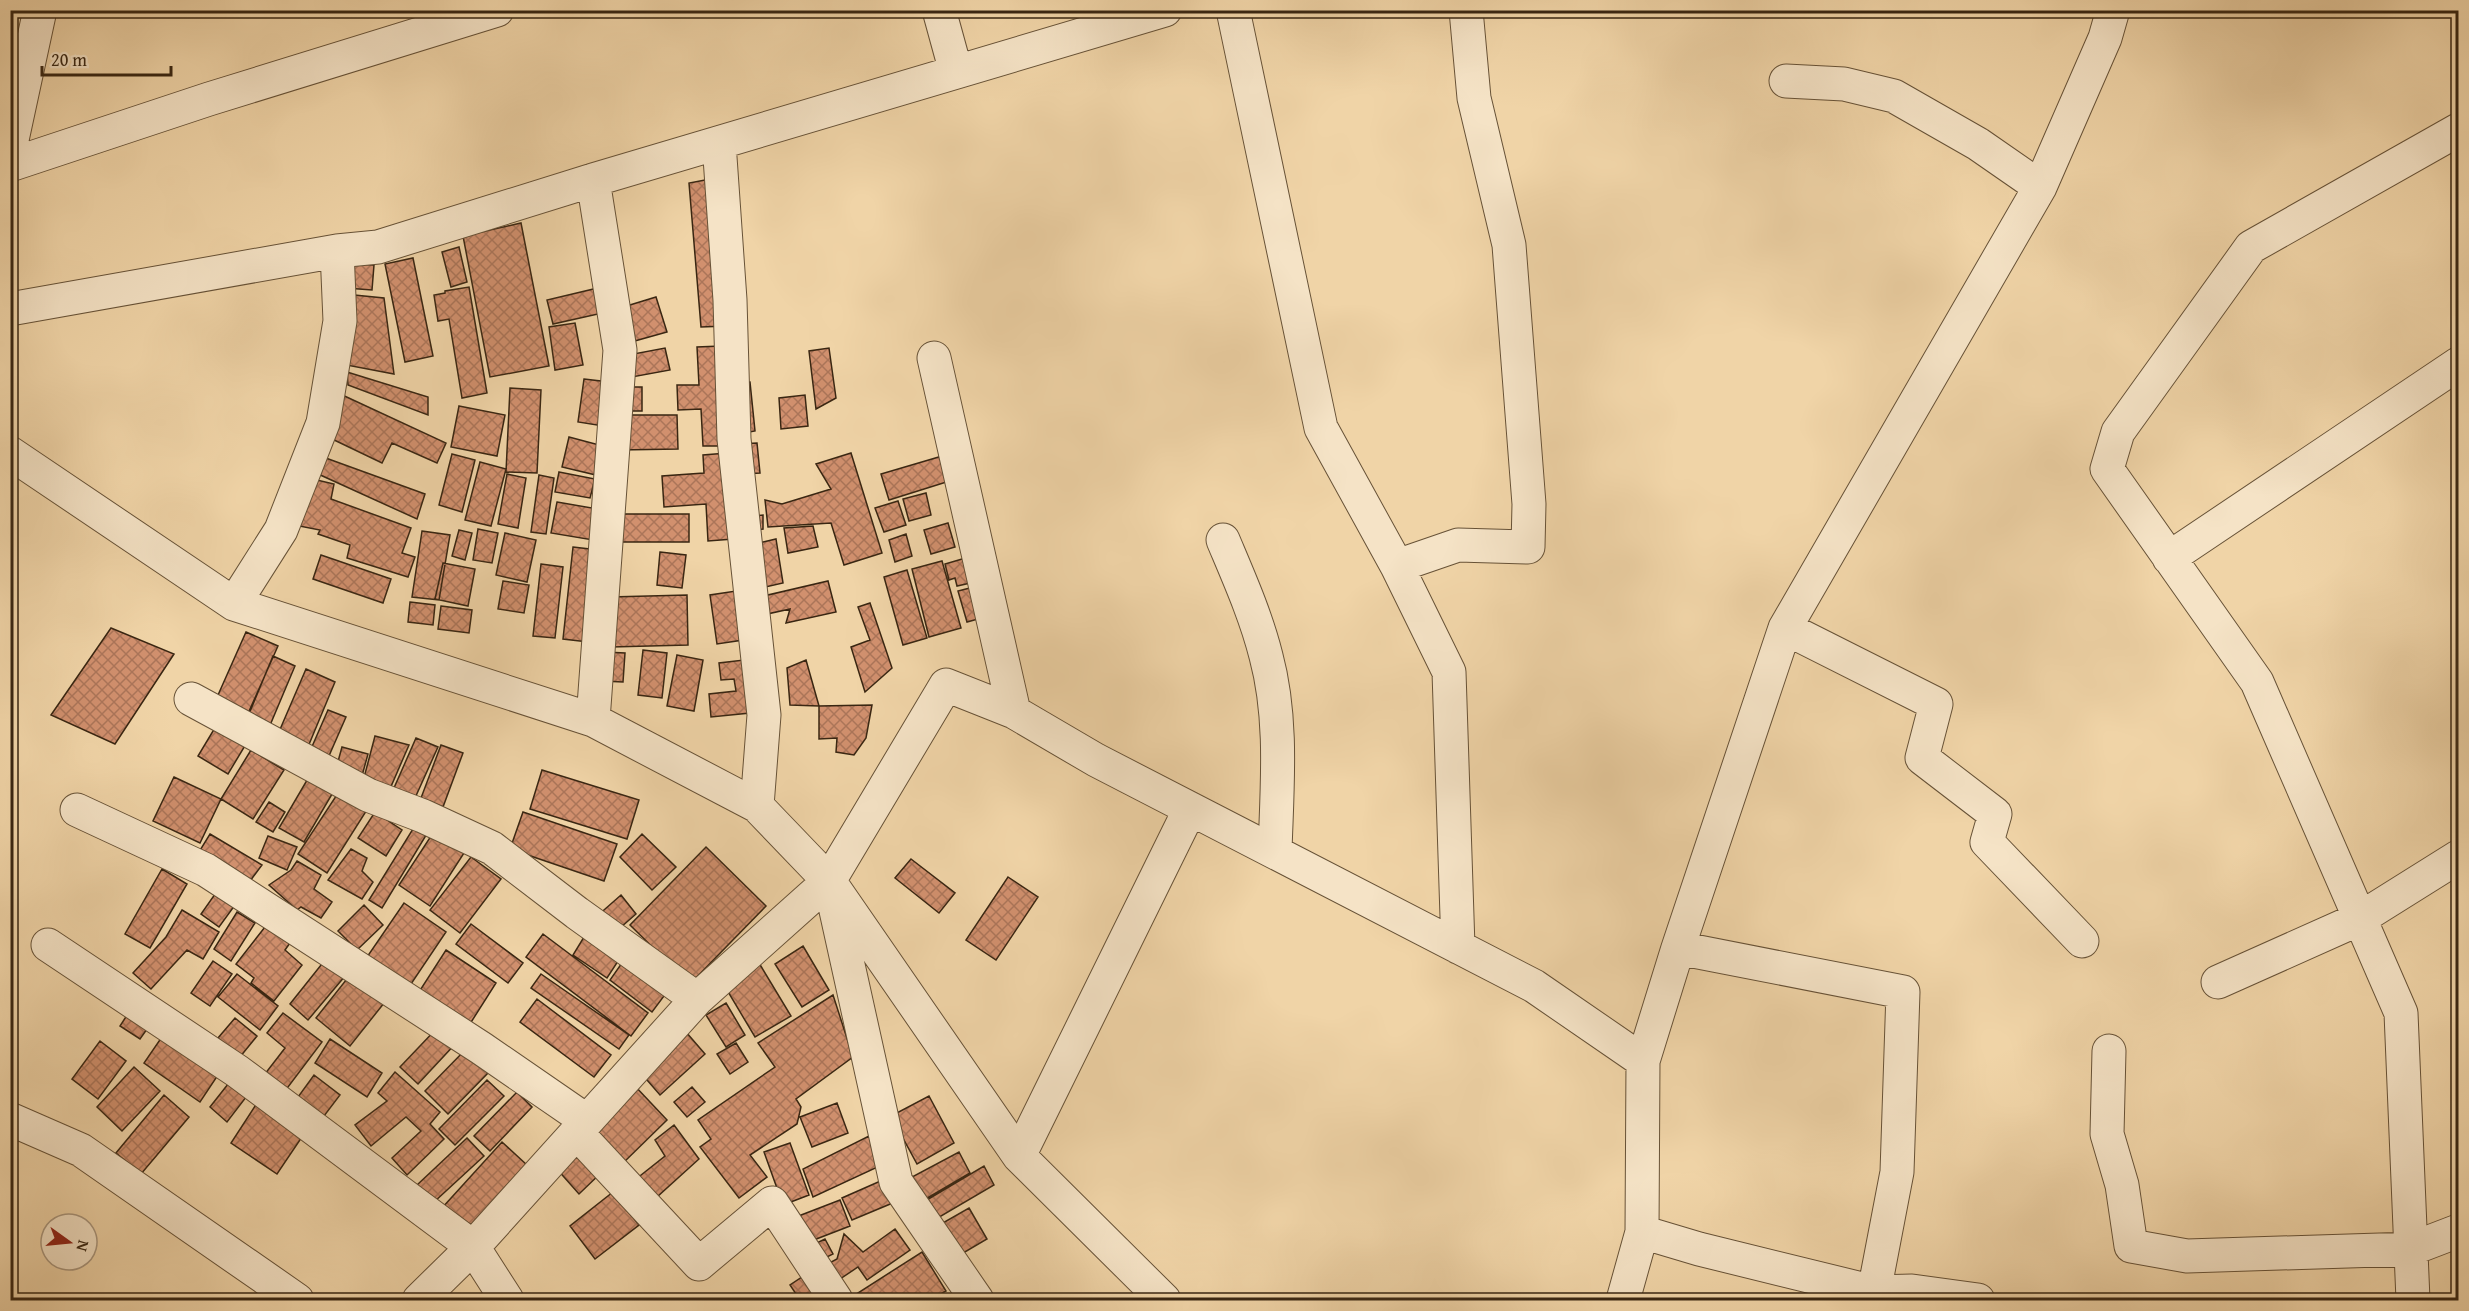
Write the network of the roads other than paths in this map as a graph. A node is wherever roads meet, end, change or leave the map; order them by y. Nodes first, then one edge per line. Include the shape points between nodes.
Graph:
1 (40, 10) edge
2 (497, 10) edge
3 (939, 10) edge
4 (1164, 10) edge
5 (1233, 10) edge
6 (1467, 10) edge
7 (2114, 10) edge
8 (956, 72) junction
9 (1786, 81) dead end
10 (2458, 130) edge
11 (719, 143) junction
12 (10, 149) edge
13 (10, 165) edge
14 (593, 180) junction
15 (2040, 188) junction
16 (337, 251) junction
17 (10, 309) edge
18 (934, 358) dead end
19 (2458, 364) edge
20 (10, 453) edge
21 (1223, 540) dead end
22 (2169, 558) junction
23 (1397, 566) junction
24 (234, 604) junction
25 (1785, 628) junction
26 (191, 699) dead end
27 (1014, 712) junction
28 (593, 720) junction
29 (757, 806) junction
30 (1190, 809) junction
31 (78, 810) dead end
32 (1275, 851) junction
33 (2458, 857) edge
34 (829, 881) junction
35 (2359, 919) junction
36 (2082, 941) dead end
37 (48, 945) dead end
38 (1458, 946) junction
39 (1678, 948) junction
40 (2218, 982) dead end
41 (697, 999) junction
42 (2109, 1051) dead end
43 (1643, 1061) junction
44 (10, 1119) edge
45 (582, 1127) junction
46 (1019, 1156) junction
47 (2458, 1231) edge
48 (1642, 1232) junction
49 (473, 1246) junction
50 (2411, 1250) junction
51 (1874, 1292) junction
52 (297, 1300) edge
53 (419, 1300) edge
54 (507, 1300) edge
55 (836, 1300) edge
56 (977, 1300) edge
57 (1164, 1300) edge
58 (1623, 1300) edge
59 (1978, 1300) edge
60 (2413, 1300) edge

1 - 12 street
2 - 13 street
3 - 8 street
4 - 8 street
5 - 23 street via 1321,428
6 - 23 street via 1474,98 1509,245 1528,547 1458,545
7 - 15 street
8 - 11 street
9 - 15 street via 1844,84 1894,96 1978,144
10 - 22 street via 2251,247 2118,432 2108,469
11 - 14 street
11 - 29 street via 730,300 734,439 764,715
14 - 16 street via 378,247
14 - 28 street via 620,350
15 - 25 street
16 - 17 street
16 - 24 street via 340,321 323,423 281,530
18 - 27 street
19 - 22 street
20 - 24 street
21 - 32 street via 1267,657 1278,738
22 - 35 street via 2257,682
23 - 38 street via 1449,672
24 - 28 street
25 - 36 street via 1936,704 1922,758 1995,814 1987,842
25 - 39 street
26 - 41 street via 368,795 492,848
27 - 30 street
27 - 34 street via 946,685
28 - 29 street
29 - 34 street
30 - 32 street
30 - 46 street
31 - 45 street via 206,870 471,1042
32 - 38 street
33 - 35 street
34 - 41 street
34 - 46 street
34 - 56 street via 896,1182
35 - 40 street
35 - 50 street via 2401,1013
37 - 49 street via 237,1071
38 - 43 street via 1534,986
39 - 43 street
39 - 51 street via 1904,992 1897,1172
41 - 45 street
42 - 50 street via 2107,1134 2122,1185 2132,1246 2187,1256
43 - 48 street
44 - 52 street via 81,1150
45 - 49 street
45 - 55 street via 699,1264 772,1203
46 - 57 street
47 - 50 street
48 - 51 street
48 - 58 street
49 - 53 street
49 - 54 street
50 - 60 street
51 - 59 street

